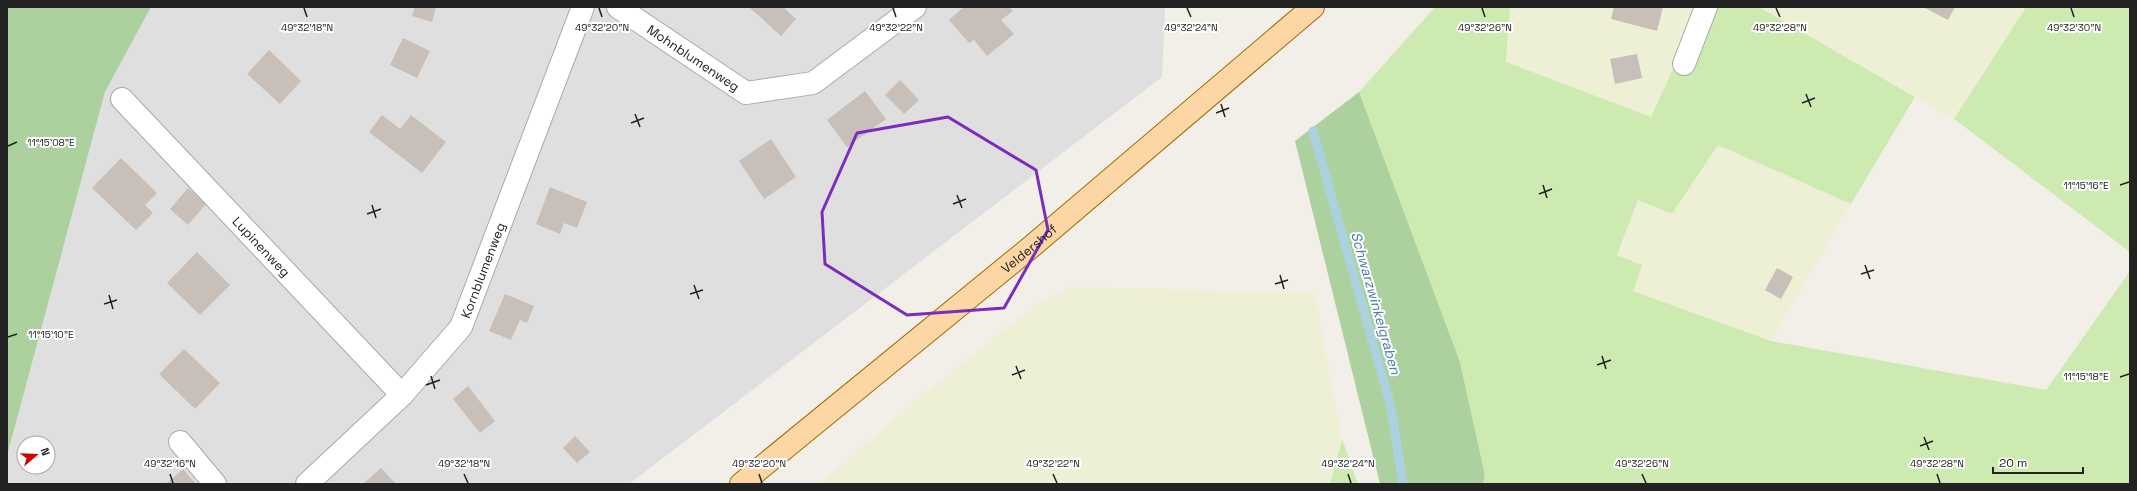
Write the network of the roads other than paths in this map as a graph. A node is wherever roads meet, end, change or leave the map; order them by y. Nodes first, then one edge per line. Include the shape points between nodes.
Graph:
1 (583, 7) edge
2 (618, 7) edge
3 (915, 7) edge
4 (1313, 7) edge
5 (1706, 7) edge
6 (1684, 64) dead end
7 (122, 99) dead end
8 (402, 395) junction
9 (180, 442) dead end
10 (215, 484) edge
11 (307, 484) edge
12 (741, 484) edge

1 - 8 street, Kornblumenweg via 461,327
2 - 3 street, Mohnblumenweg via 746,93 813,83
4 - 12 main road, Veldershof via 1025,252
5 - 6 street
7 - 8 street, Lupinenweg
8 - 11 street, Kornblumenweg
9 - 10 street

